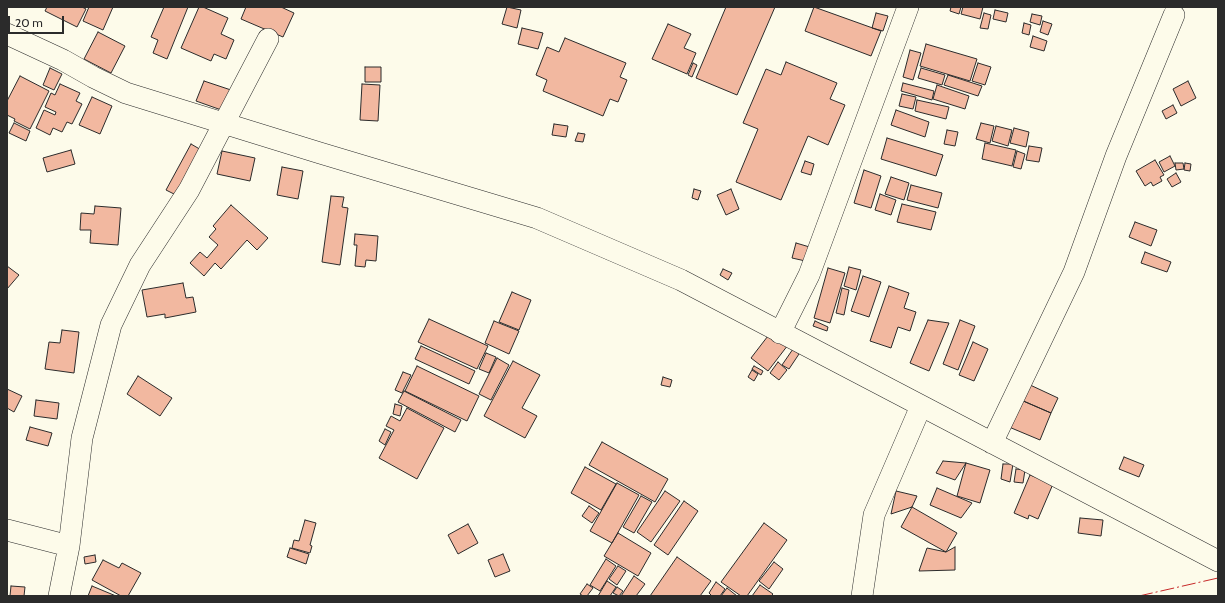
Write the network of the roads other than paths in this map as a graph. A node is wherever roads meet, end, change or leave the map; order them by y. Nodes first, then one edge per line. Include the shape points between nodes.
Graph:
1 (908, 7) edge
2 (1174, 15) dead end
3 (7, 34) edge
4 (268, 39) dead end
5 (223, 123) junction
6 (780, 333) junction
7 (922, 406) junction
8 (992, 443) junction
9 (7, 530) edge
10 (69, 546) junction
11 (1218, 560) edge
12 (59, 596) edge
13 (862, 596) edge

1 - 6 street via 809,275
2 - 8 street via 1116,156 1074,272
3 - 5 street via 126,93
4 - 5 street
5 - 6 street via 537,218 681,280
5 - 10 street via 189,190 140,265 112,325 82,438
6 - 7 street
7 - 8 street
7 - 13 street via 874,515
8 - 11 street
9 - 10 street
10 - 12 street

